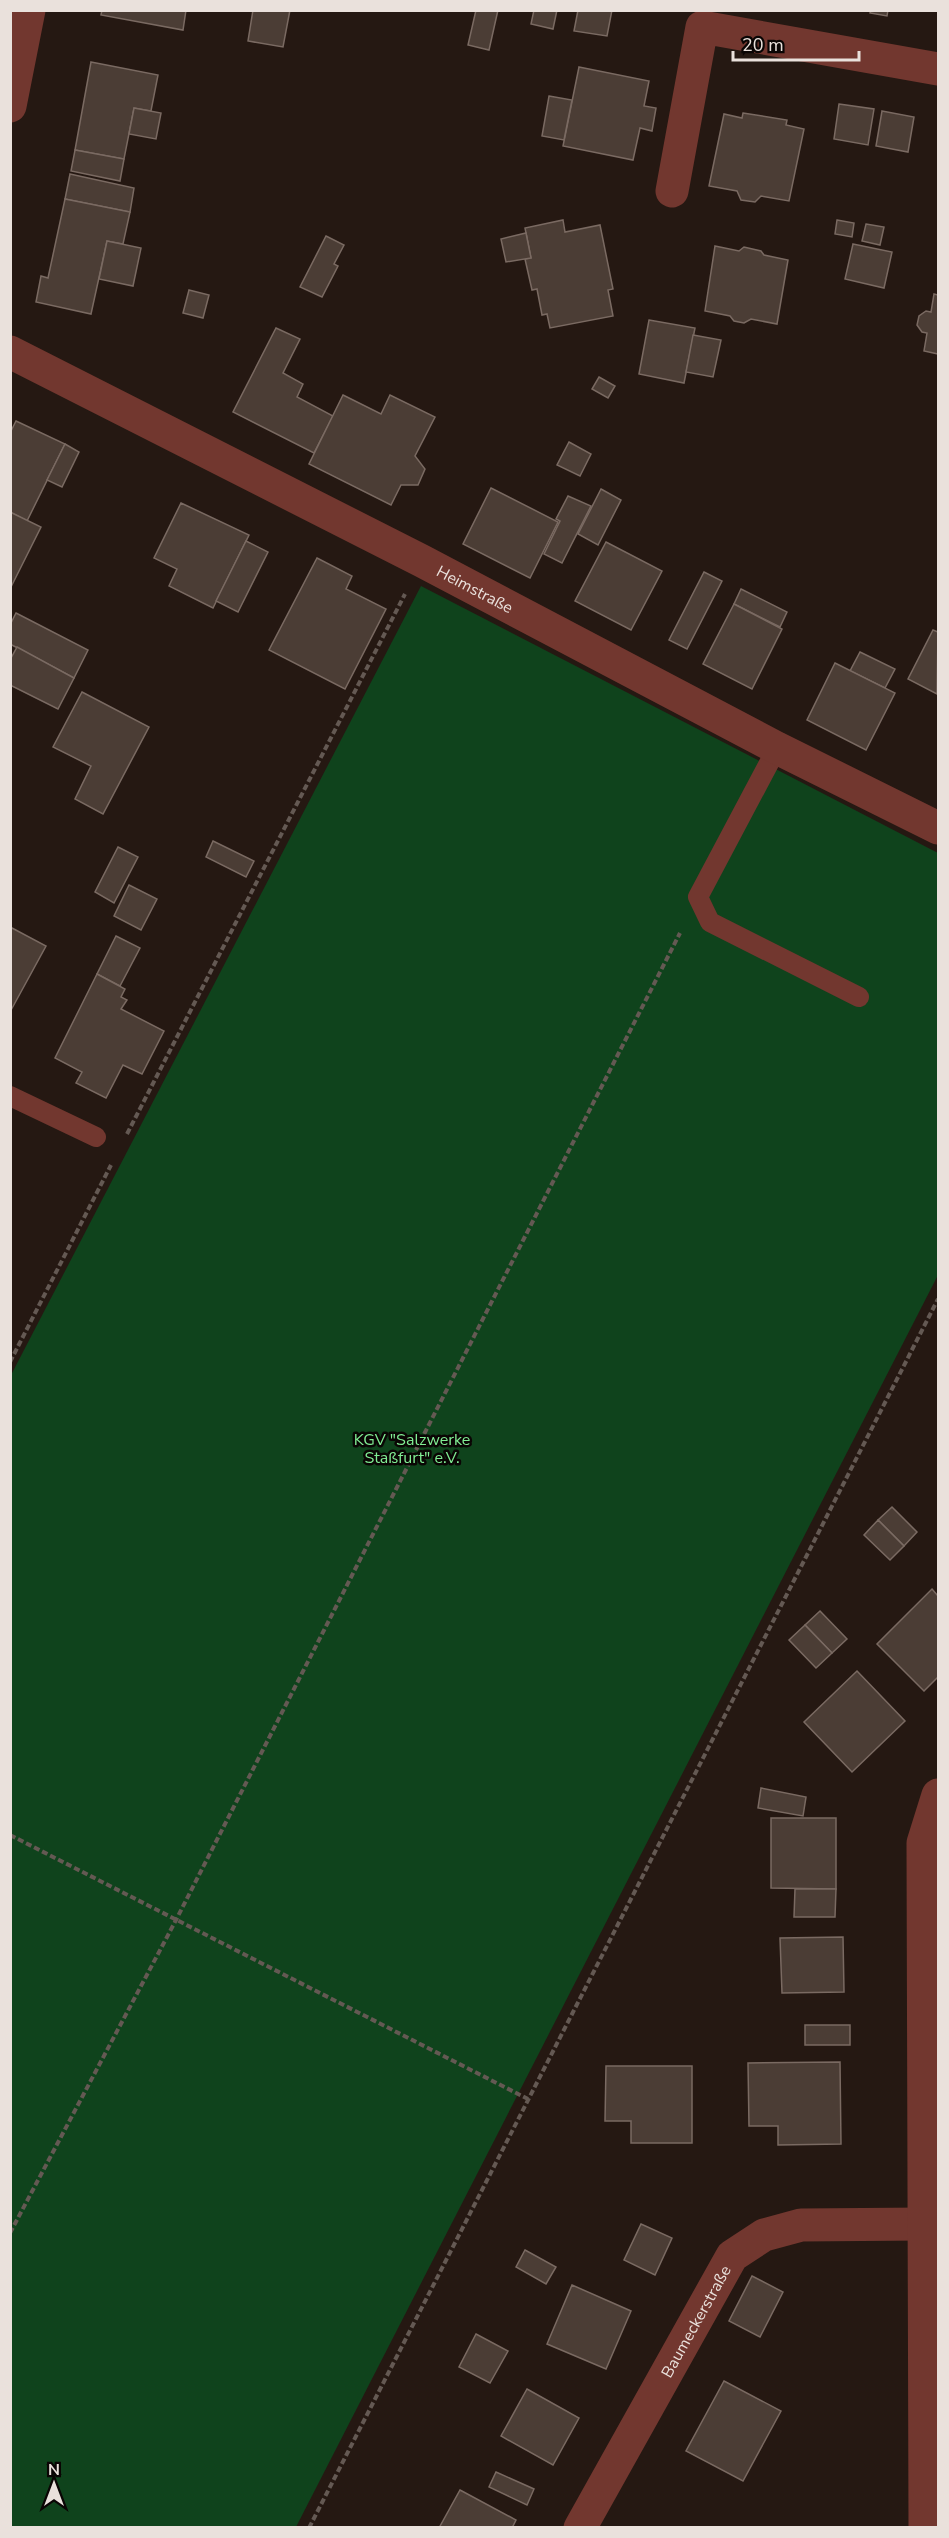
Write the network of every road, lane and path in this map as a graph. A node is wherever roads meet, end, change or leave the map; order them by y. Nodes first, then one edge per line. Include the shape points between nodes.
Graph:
1 (29, 10) edge
2 (939, 69) edge
3 (10, 106) edge
4 (672, 191) dead end
5 (10, 352) edge
6 (422, 561) junction
7 (777, 748) junction
8 (939, 828) edge
9 (698, 897) junction
10 (859, 998) dead end
11 (10, 1096) edge
12 (96, 1137) dead end
13 (125, 1138) dead end
14 (114, 1159) dead end
15 (939, 1299) edge
16 (10, 1362) edge
17 (939, 1795) edge
18 (10, 1835) edge
19 (176, 1920) junction
20 (528, 2098) junction
21 (923, 2224) junction
22 (10, 2233) edge
23 (309, 2528) edge
24 (580, 2528) edge
25 (925, 2528) edge

1 - 3 street
2 - 4 street via 702,27
5 - 6 street, Heimstraße
6 - 7 street, Heimstraße
6 - 13 path
7 - 8 street, Heimstraße
7 - 9 lane
9 - 10 lane via 710,922
9 - 19 path
11 - 12 lane
14 - 16 path
15 - 20 path
17 - 21 street via 923,1843
18 - 19 path
19 - 20 path
19 - 22 path
20 - 23 path
21 - 24 street, Baumeckerstraße via 801,2225 764,2235 732,2256
21 - 25 street

